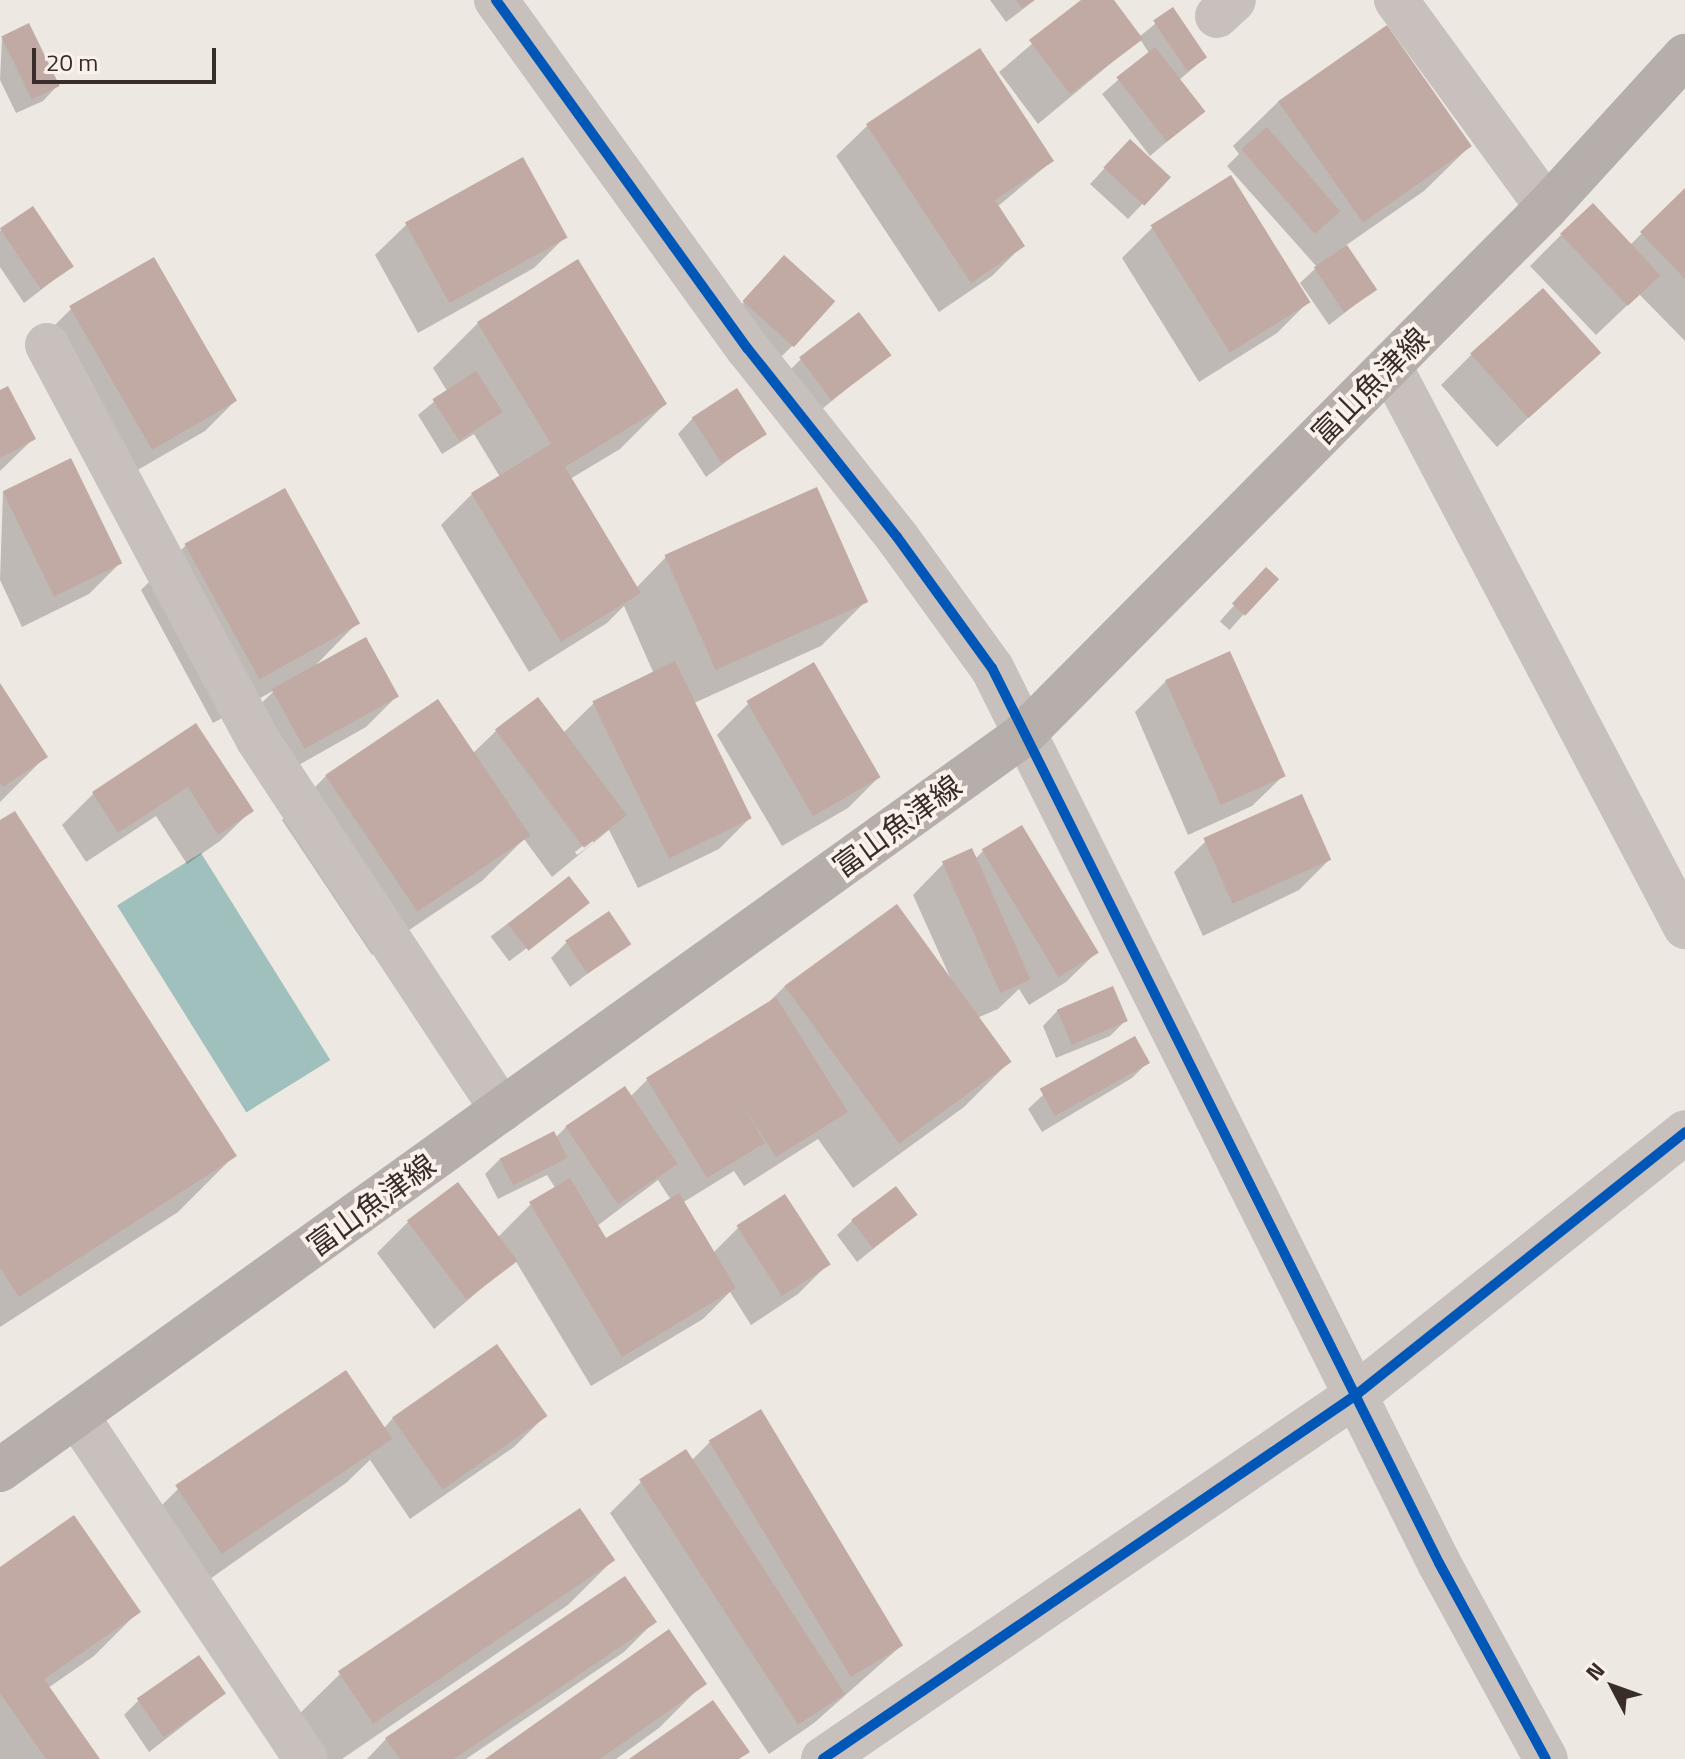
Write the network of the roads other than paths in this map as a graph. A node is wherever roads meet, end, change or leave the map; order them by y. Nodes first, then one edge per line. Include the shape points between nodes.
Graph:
1 (496, 0) edge
2 (1396, 0) edge
3 (1685, 56) edge
4 (1547, 207) junction
5 (47, 345) dead end
6 (1390, 366) junction
7 (1022, 736) junction
8 (1685, 927) edge
9 (502, 1110) junction
10 (1685, 1132) edge
11 (1356, 1395) junction
12 (77, 1416) junction
13 (0, 1470) edge
14 (306, 1759) edge
15 (823, 1759) edge
16 (1546, 1759) edge

1 - 7 street via 748,349 897,537 992,668
2 - 4 street
3 - 4 main road, 富山魚津線
4 - 6 main road, 富山魚津線
5 - 9 street via 258,740
6 - 7 main road, 富山魚津線
6 - 8 street
7 - 9 main road, 富山魚津線
7 - 11 street
9 - 12 main road, 富山魚津線
10 - 11 street
11 - 15 street
11 - 16 street
12 - 13 main road, 富山魚津線
12 - 14 street

